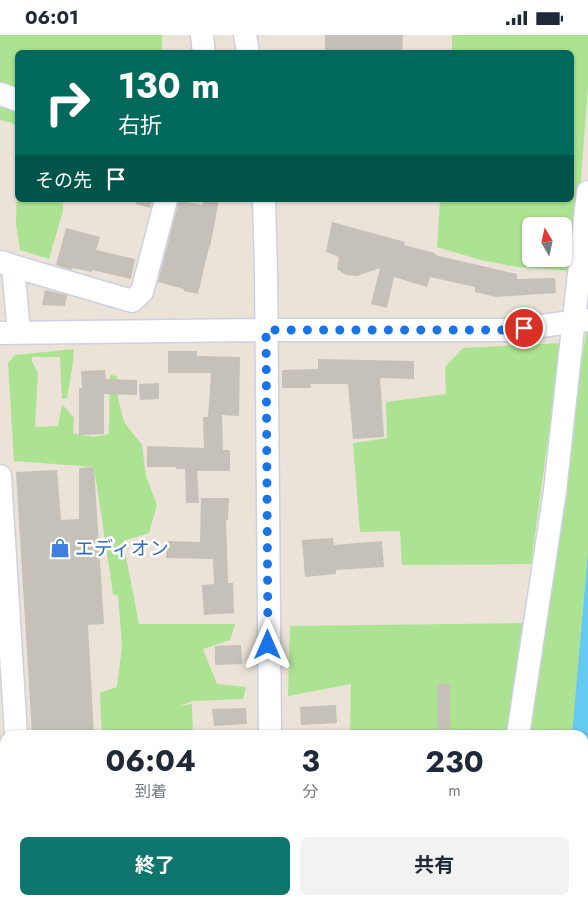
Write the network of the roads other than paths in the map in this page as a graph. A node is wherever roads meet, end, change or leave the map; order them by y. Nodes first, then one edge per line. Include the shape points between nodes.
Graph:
1 (202, 35) edge
2 (245, 35) edge
3 (204, 50) edge
4 (248, 50) edge
5 (0, 94) edge
6 (15, 98) edge
7 (588, 192) edge
8 (165, 202) edge
9 (264, 202) edge
10 (7, 264) edge
11 (583, 321) edge
12 (266, 330) junction
13 (9, 333) edge
14 (0, 476) edge
15 (4, 619) edge
16 (15, 730) edge
17 (270, 730) edge
18 (519, 730) edge

1 - 3 street
2 - 4 street
5 - 6 street
7 - 11 street
8 - 10 street via 142,292 132,301
9 - 12 street
10 - 13 street
11 - 12 street via 509,330
11 - 18 street via 569,369 555,491
12 - 13 street
12 - 17 street
14 - 15 street
15 - 16 street

